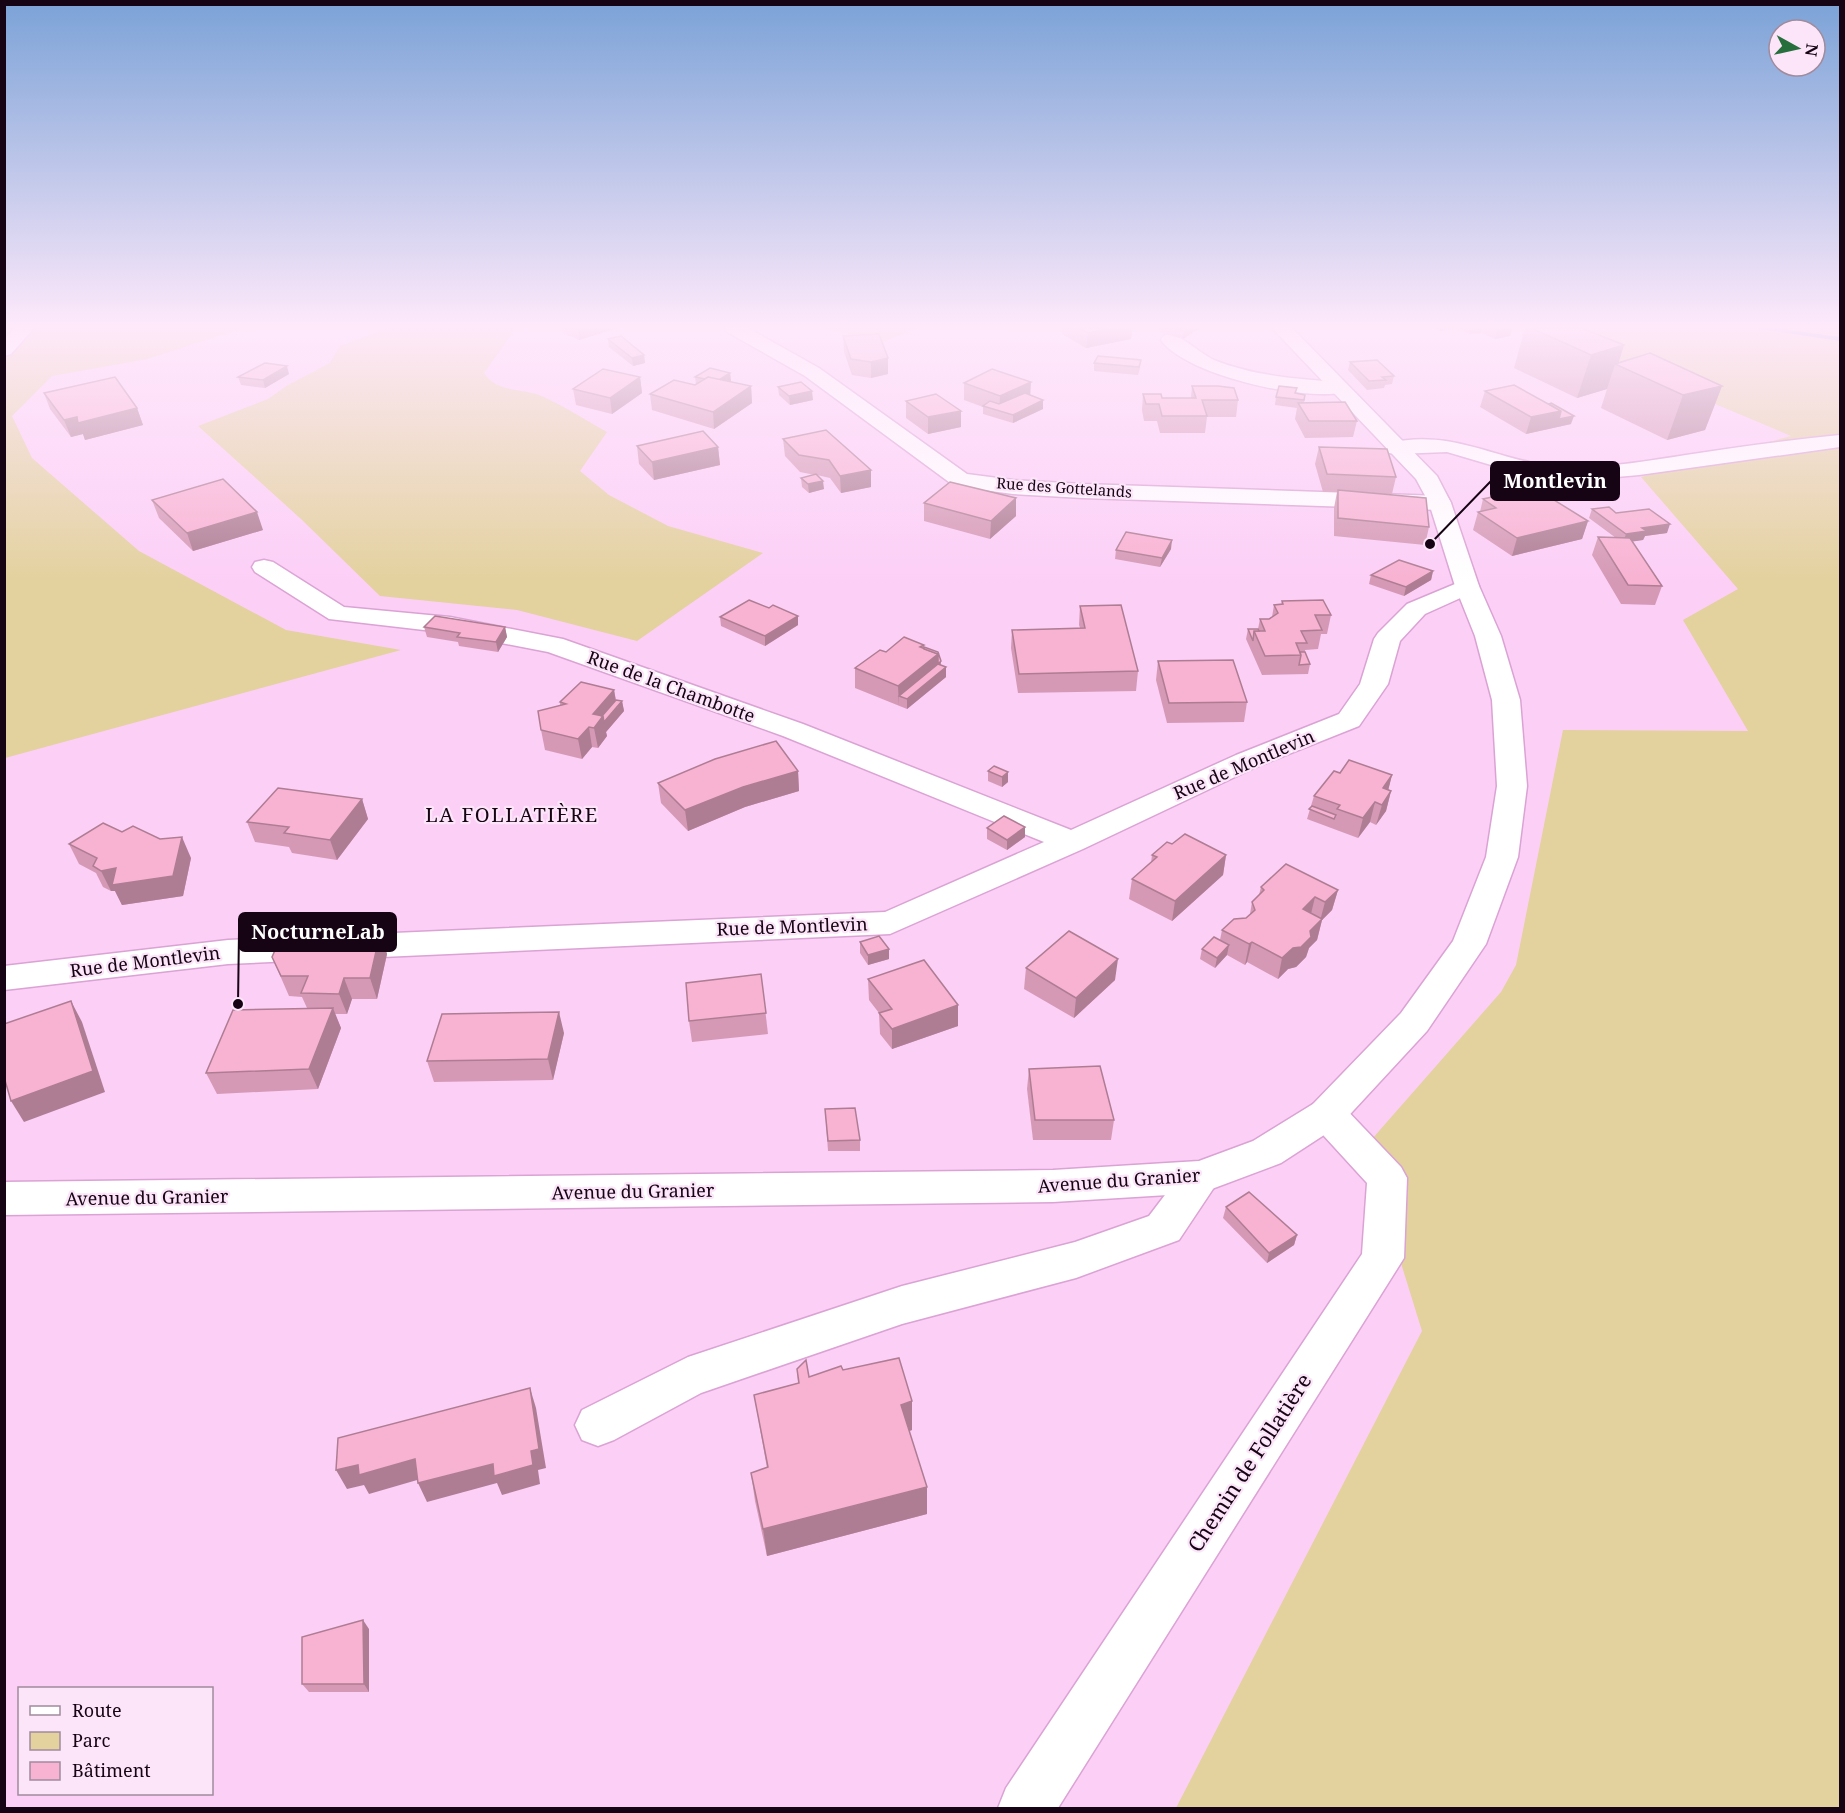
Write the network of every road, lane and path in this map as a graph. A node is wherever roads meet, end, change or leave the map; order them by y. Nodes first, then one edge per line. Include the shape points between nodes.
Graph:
1 (868, 413) edge
2 (1362, 413) edge
3 (1840, 441) edge
4 (1397, 448) junction
5 (1440, 503) junction
6 (264, 567) dead end
7 (1467, 586) junction
8 (1072, 842) junction
9 (4, 978) edge
10 (1328, 1114) junction
11 (1201, 1178) junction
12 (4, 1199) edge
13 (598, 1425) dead end
14 (1026, 1809) edge

1 - 5 street, Rue des Gottelands via 961,480 1083,491
2 - 4 street, Avenue du Granier
3 - 4 street via 1570,474 1531,471 1444,446
4 - 5 street, Avenue du Granier via 1426,476
5 - 7 street, Avenue du Granier
6 - 8 street, Rue de la Chambotte via 338,614 450,625 554,645 793,730
7 - 8 street, Rue de Montlevin via 1416,609 1387,639 1374,684 1349,720 1246,761
7 - 10 street, Avenue du Granier via 1488,636 1506,700 1512,786 1502,857 1470,944 1414,1022
8 - 9 street, Rue de Montlevin via 890,923 228,952
10 - 11 street, Avenue du Granier via 1267,1152
10 - 14 street, Chemin de Follatière via 1387,1178 1383,1258
11 - 12 street, Avenue du Granier via 1053,1186
11 - 13 street via 1164,1228 1077,1260 902,1305 688,1377

